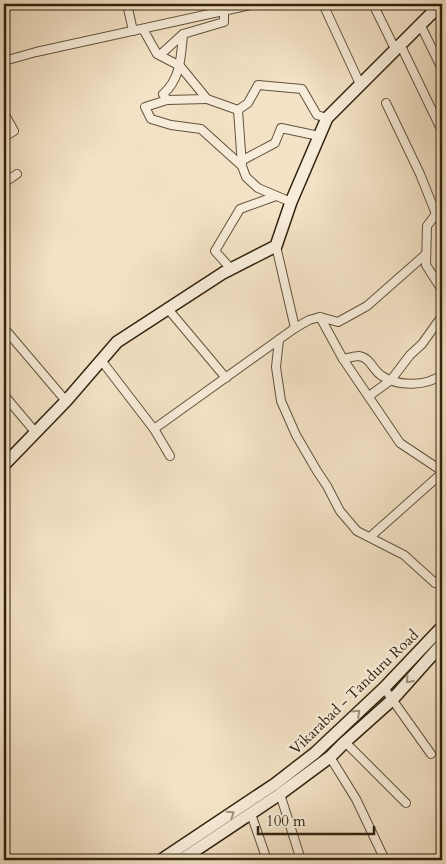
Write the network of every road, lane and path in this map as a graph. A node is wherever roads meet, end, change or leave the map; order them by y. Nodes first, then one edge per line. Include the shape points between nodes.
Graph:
1 (127, 4) edge
2 (255, 4) edge
3 (323, 4) edge
4 (373, 4) edge
5 (245, 5) edge
6 (434, 6) edge
7 (224, 11) junction
8 (420, 24) junction
9 (143, 29) junction
10 (133, 31) junction
11 (183, 34) junction
12 (398, 46) junction
13 (160, 55) junction
14 (4, 61) edge
15 (180, 66) junction
16 (442, 70) edge
17 (360, 84) junction
18 (207, 99) junction
19 (166, 100) junction
20 (386, 103) dead end
21 (238, 110) junction
22 (4, 113) edge
23 (326, 118) junction
24 (442, 130) edge
25 (319, 136) junction
26 (4, 137) edge
27 (242, 164) junction
28 (17, 174) dead end
29 (4, 183) edge
30 (276, 196) junction
31 (291, 202) junction
32 (439, 212) edge
33 (276, 246) junction
34 (426, 254) junction
35 (231, 269) junction
36 (442, 290) edge
37 (168, 309) junction
38 (442, 316) edge
39 (320, 317) junction
40 (4, 328) edge
41 (295, 328) junction
42 (278, 340) junction
43 (343, 359) junction
44 (101, 360) junction
45 (442, 376) edge
46 (226, 378) junction
47 (391, 380) junction
48 (4, 395) edge
49 (369, 396) junction
50 (66, 401) junction
51 (154, 429) junction
52 (36, 433) junction
53 (170, 456) dead end
54 (4, 465) edge
55 (442, 472) edge
56 (370, 537) junction
57 (442, 577) edge
58 (442, 627) edge
59 (442, 644) edge
60 (384, 688) junction
61 (392, 700) junction
62 (345, 742) junction
63 (431, 754) dead end
64 (330, 757) junction
65 (280, 794) junction
66 (406, 803) dead end
67 (251, 814) junction
68 (215, 831) junction
69 (161, 860) edge
70 (181, 860) edge
71 (266, 860) edge
72 (300, 860) edge
73 (385, 860) edge

1 - 10 street
2 - 5 street
3 - 17 street
4 - 12 street
5 - 7 street
6 - 8 main road
7 - 9 street
7 - 11 street via 224,22
8 - 12 main road
8 - 16 street
9 - 10 street
9 - 13 street
10 - 14 street
11 - 13 street
11 - 15 street
12 - 17 main road
12 - 24 street
13 - 15 street
15 - 18 street
15 - 19 street via 171,87 163,94
17 - 23 main road
18 - 19 street
18 - 21 street
19 - 27 street via 145,107 151,119 201,129
20 - 32 street
21 - 23 street via 248,103 258,85 302,89 317,115
21 - 27 street
22 - 26 street via 14,131
23 - 25 main road
25 - 27 street via 281,128 275,143
25 - 31 main road
27 - 30 street via 246,177 258,188
28 - 29 street
30 - 31 street
30 - 35 street via 240,209 215,251
31 - 33 main road
32 - 34 street via 426,226
33 - 35 main road
33 - 41 street
34 - 36 street via 426,265
34 - 39 street via 367,306 338,322
35 - 37 main road
37 - 44 main road via 116,342
37 - 46 street
38 - 47 street
39 - 41 street
39 - 43 street
40 - 50 street
41 - 42 street
42 - 46 street
42 - 56 street via 276,367 281,401 296,436 340,511 357,531
43 - 47 street via 358,356 369,361 381,376
43 - 49 street
44 - 50 main road
44 - 51 street
45 - 47 street via 406,384
46 - 51 street
47 - 49 street
48 - 52 street
49 - 55 street via 400,443
50 - 52 main road
51 - 53 street
52 - 54 main road
55 - 56 street
56 - 57 street via 404,555 435,583
58 - 60 main road, Vikarabad - Tanduru Road
59 -> 61 main road, Vikarabad - Tanduru Road
60 - 61 street
68 -> 60 main road, Vikarabad - Tanduru Road via 315,753
61 - 62 main road, Vikarabad - Tanduru Road
61 - 63 street
62 - 64 main road, Vikarabad - Tanduru Road
62 - 66 street
64 - 65 main road, Vikarabad - Tanduru Road
64 - 73 street via 356,799
65 - 67 main road, Vikarabad - Tanduru Road
65 - 72 street
67 - 68 main road, Vikarabad - Tanduru Road
67 - 71 street
68 - 69 main road, Vikarabad - Tanduru Road
68 - 70 main road, Vikarabad - Tanduru Road

